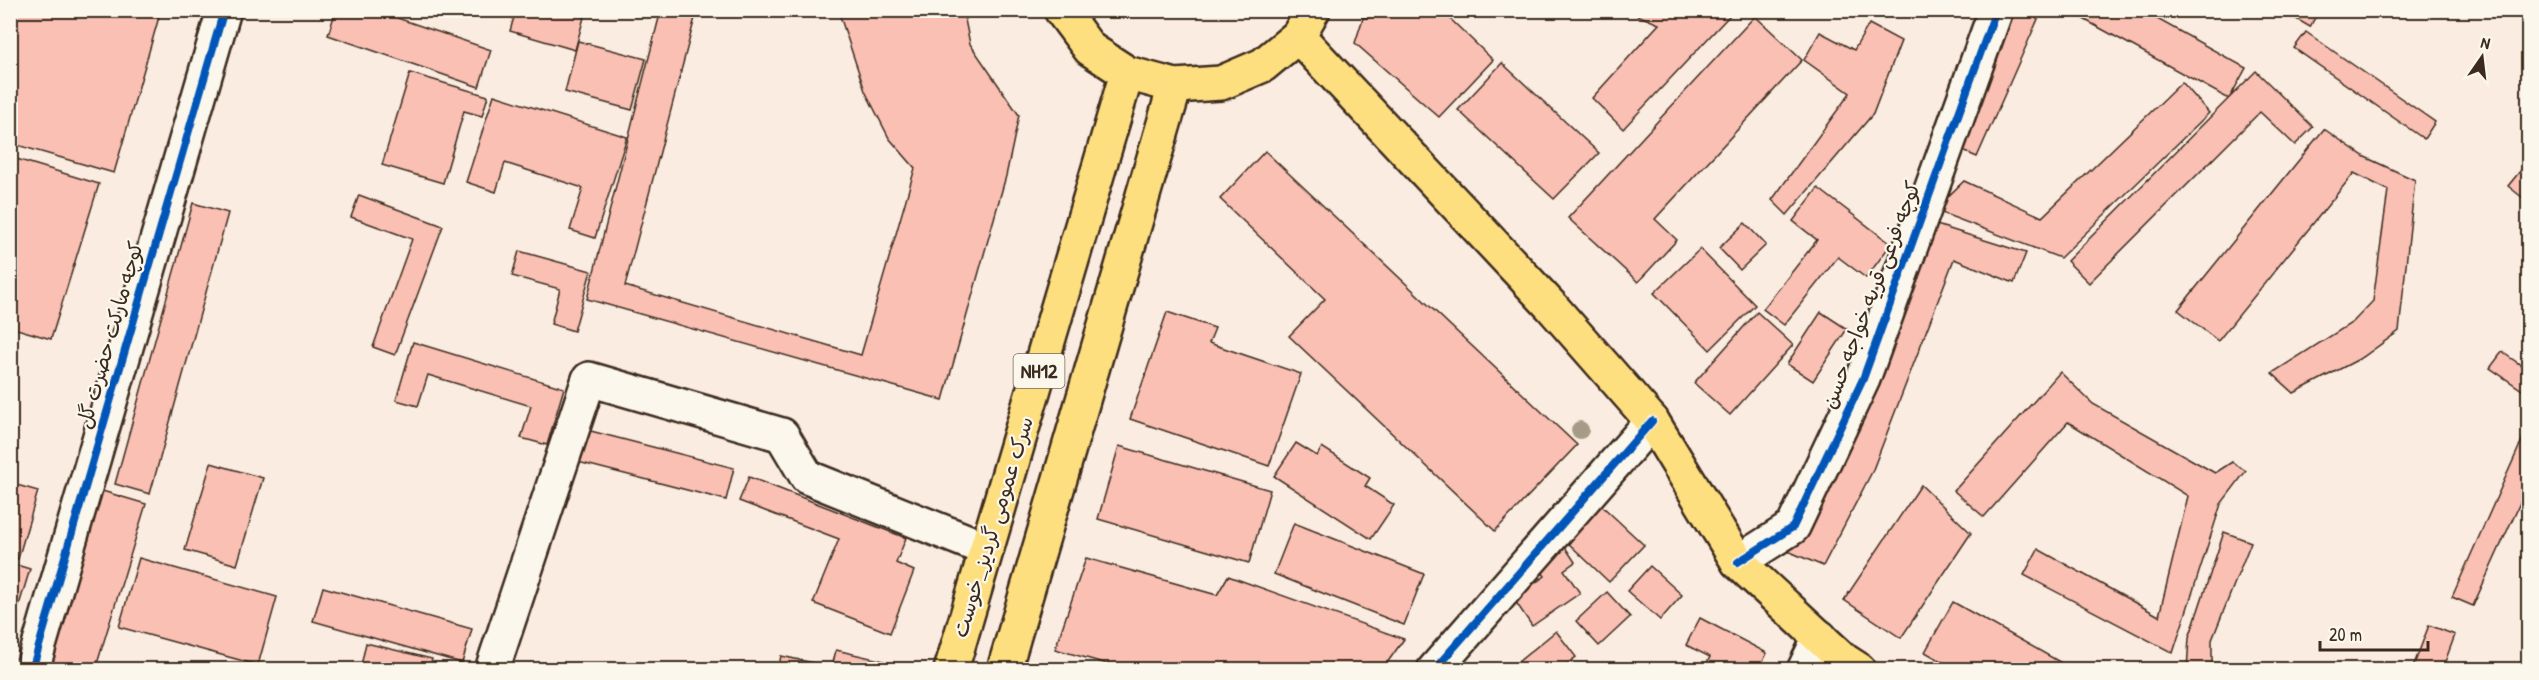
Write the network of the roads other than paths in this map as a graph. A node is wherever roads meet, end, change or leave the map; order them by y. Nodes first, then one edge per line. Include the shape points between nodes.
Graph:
1 (224, 10) edge
2 (1061, 10) edge
3 (1996, 10) edge
4 (1305, 23) edge
5 (1127, 73) junction
6 (1175, 86) junction
7 (1652, 421) junction
8 (986, 549) junction
9 (1738, 562) junction
10 (1820, 637) junction
11 (32, 669) edge
12 (492, 669) edge
13 (951, 669) edge
14 (1004, 669) edge
15 (1434, 669) edge
16 (1804, 669) edge
17 (1859, 669) edge

1 - 11 street, کوچه مارکت حضرت گل
2 - 5 highway via 1090,49
3 - 9 street, کوچه فرعی قریه خواجه حسن via 1863,379 1793,527
4 - 6 highway via 1263,65 1221,82
4 - 7 highway
5 - 6 highway
5 - 8 highway, سرک عمومی گردیز_خوست / NH12
6 - 14 highway, NH12
7 - 9 highway
7 - 15 street
8 - 12 street via 807,477 782,435 589,379
8 - 13 highway, سرک عمومی گردیز_خوست / NH12
9 - 10 highway
10 - 16 street
10 - 17 highway

